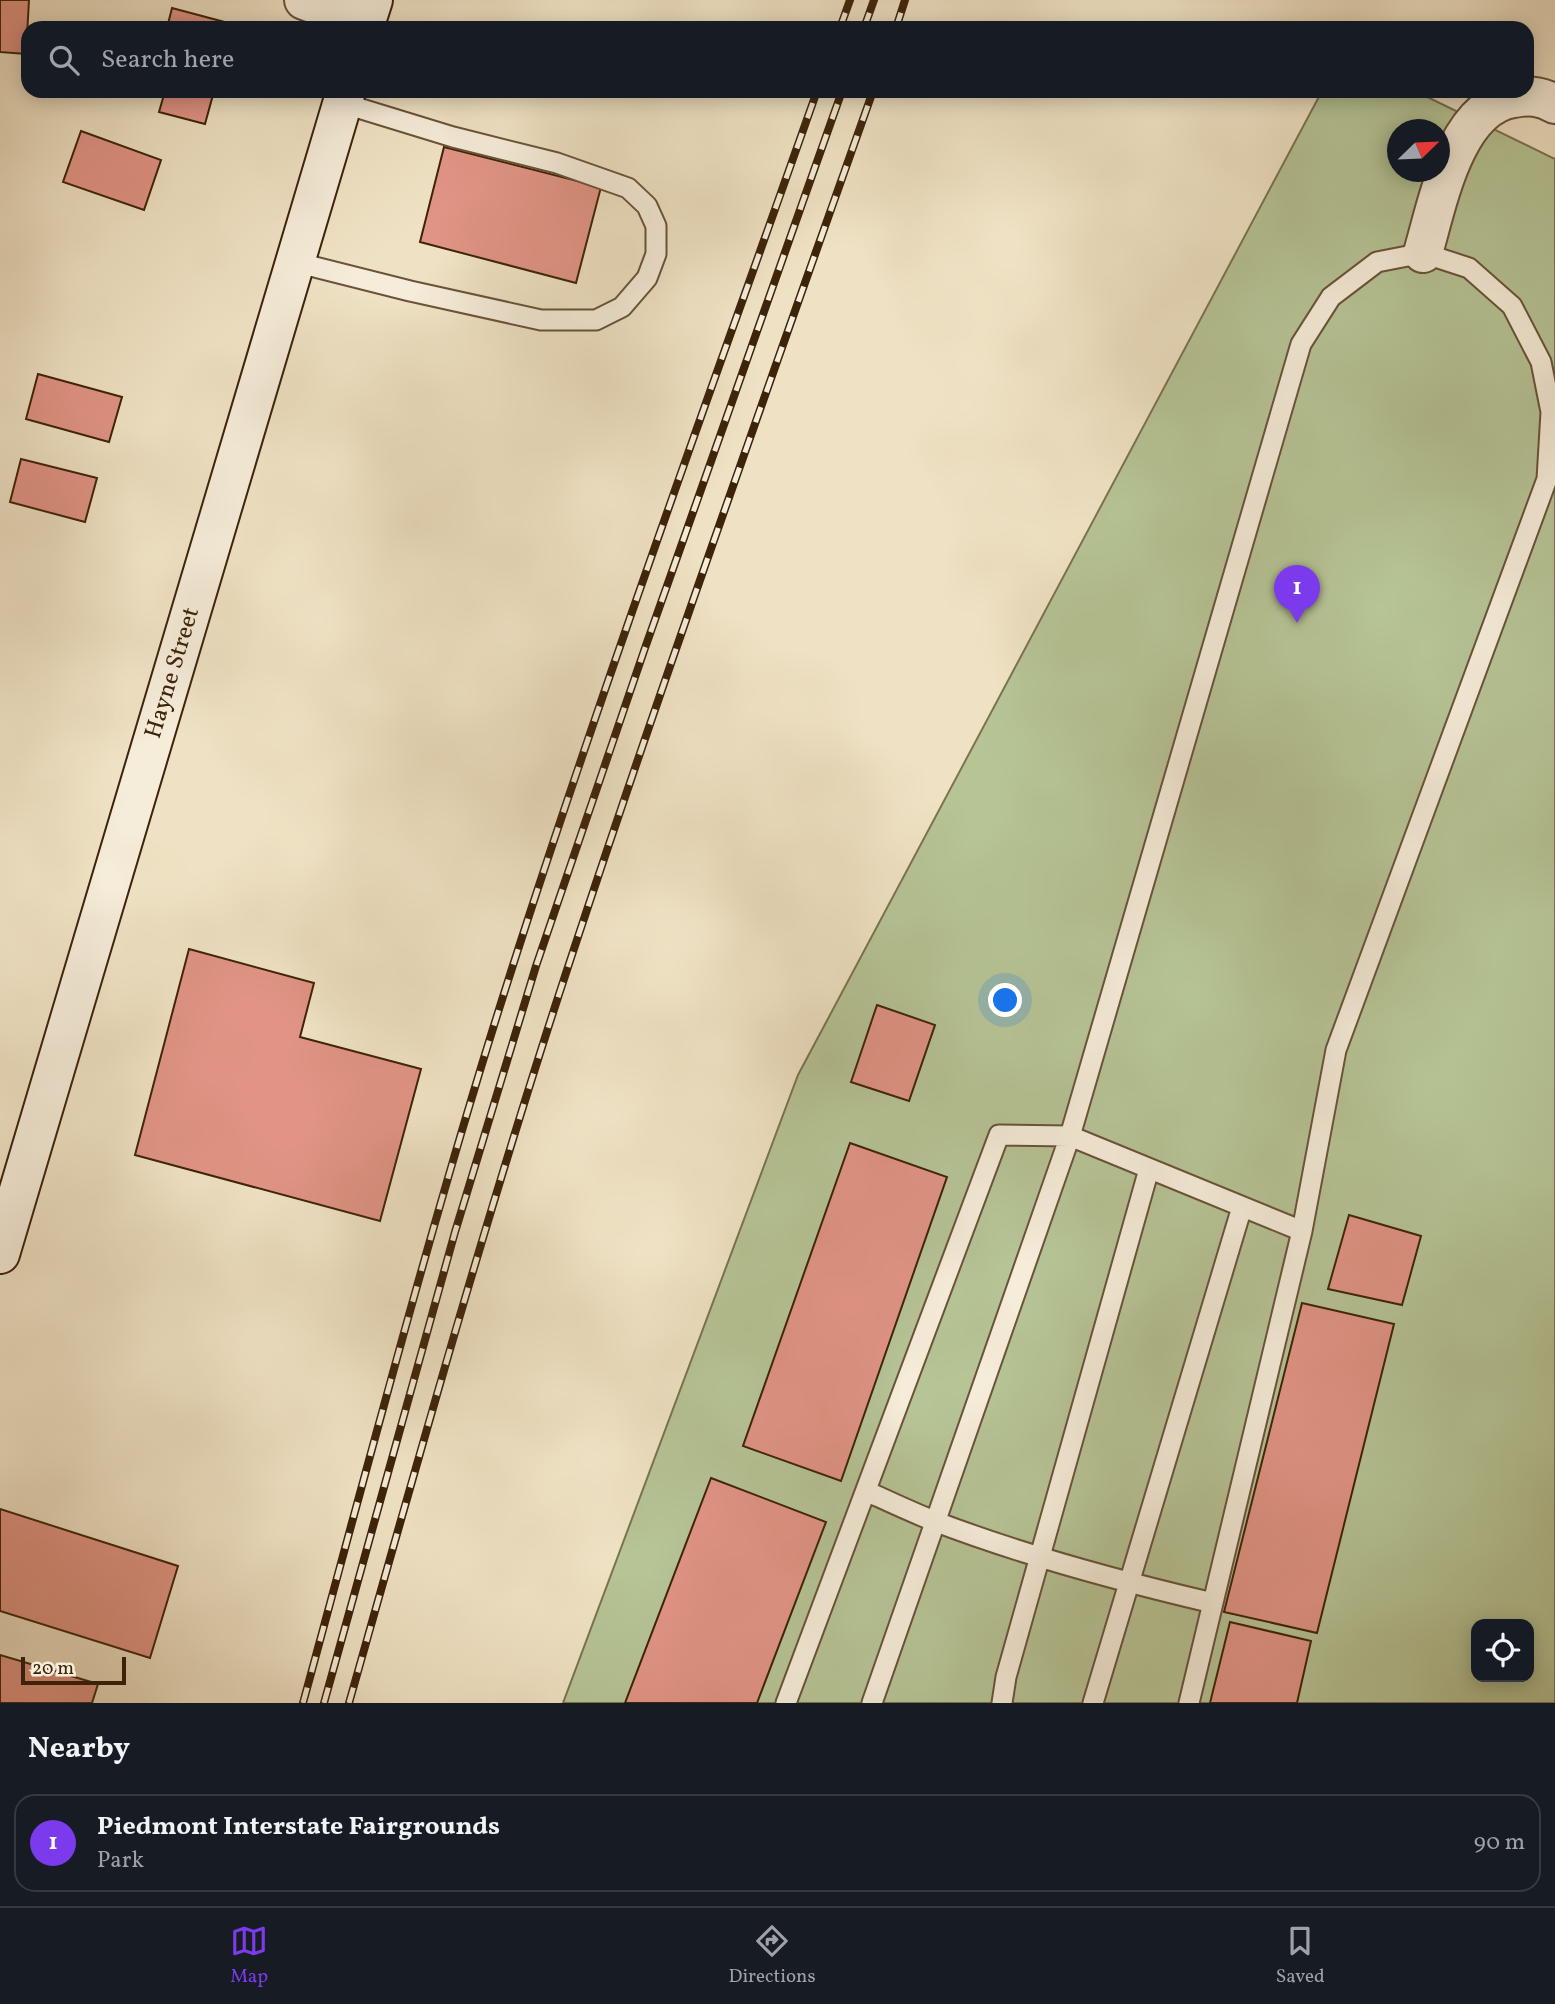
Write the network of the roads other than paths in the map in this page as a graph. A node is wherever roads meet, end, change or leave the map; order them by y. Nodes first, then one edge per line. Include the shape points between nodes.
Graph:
1 (304, 0) edge
2 (367, 17) edge
3 (1534, 96) edge
4 (344, 98) edge
5 (347, 98) edge
6 (1510, 98) edge
7 (1555, 104) edge
8 (1423, 253) junction
9 (295, 262) junction
10 (1070, 1136) junction
11 (1149, 1168) junction
12 (1242, 1207) junction
13 (1302, 1231) junction
14 (0, 1254) edge
15 (866, 1491) junction
16 (934, 1521) junction
17 (1040, 1556) junction
18 (1129, 1583) junction
19 (1213, 1603) junction
20 (786, 1703) edge
21 (872, 1703) edge
22 (1002, 1703) edge
23 (1093, 1703) edge
24 (1189, 1703) edge

1 - 2 street
3 - 7 street
4 - 9 street, Hayne Street
5 - 9 lane via 453,137 557,163 628,188 652,216 656,254 647,278 622,307 596,320 541,320
6 - 8 street via 1482,111 1451,158
8 - 10 lane via 1377,262 1331,297 1301,344
8 - 13 lane via 1469,268 1512,306 1541,362 1551,412 1547,479 1336,1050
9 - 14 street, Hayne Street
10 - 11 lane
10 - 15 lane via 999,1135
10 - 16 lane
11 - 12 lane
11 - 17 lane
12 - 13 lane
12 - 18 lane
13 - 19 lane
15 - 16 lane
15 - 20 lane
16 - 17 lane
16 - 21 lane
17 - 18 lane
17 - 22 lane
18 - 19 lane
18 - 23 lane
19 - 24 lane

